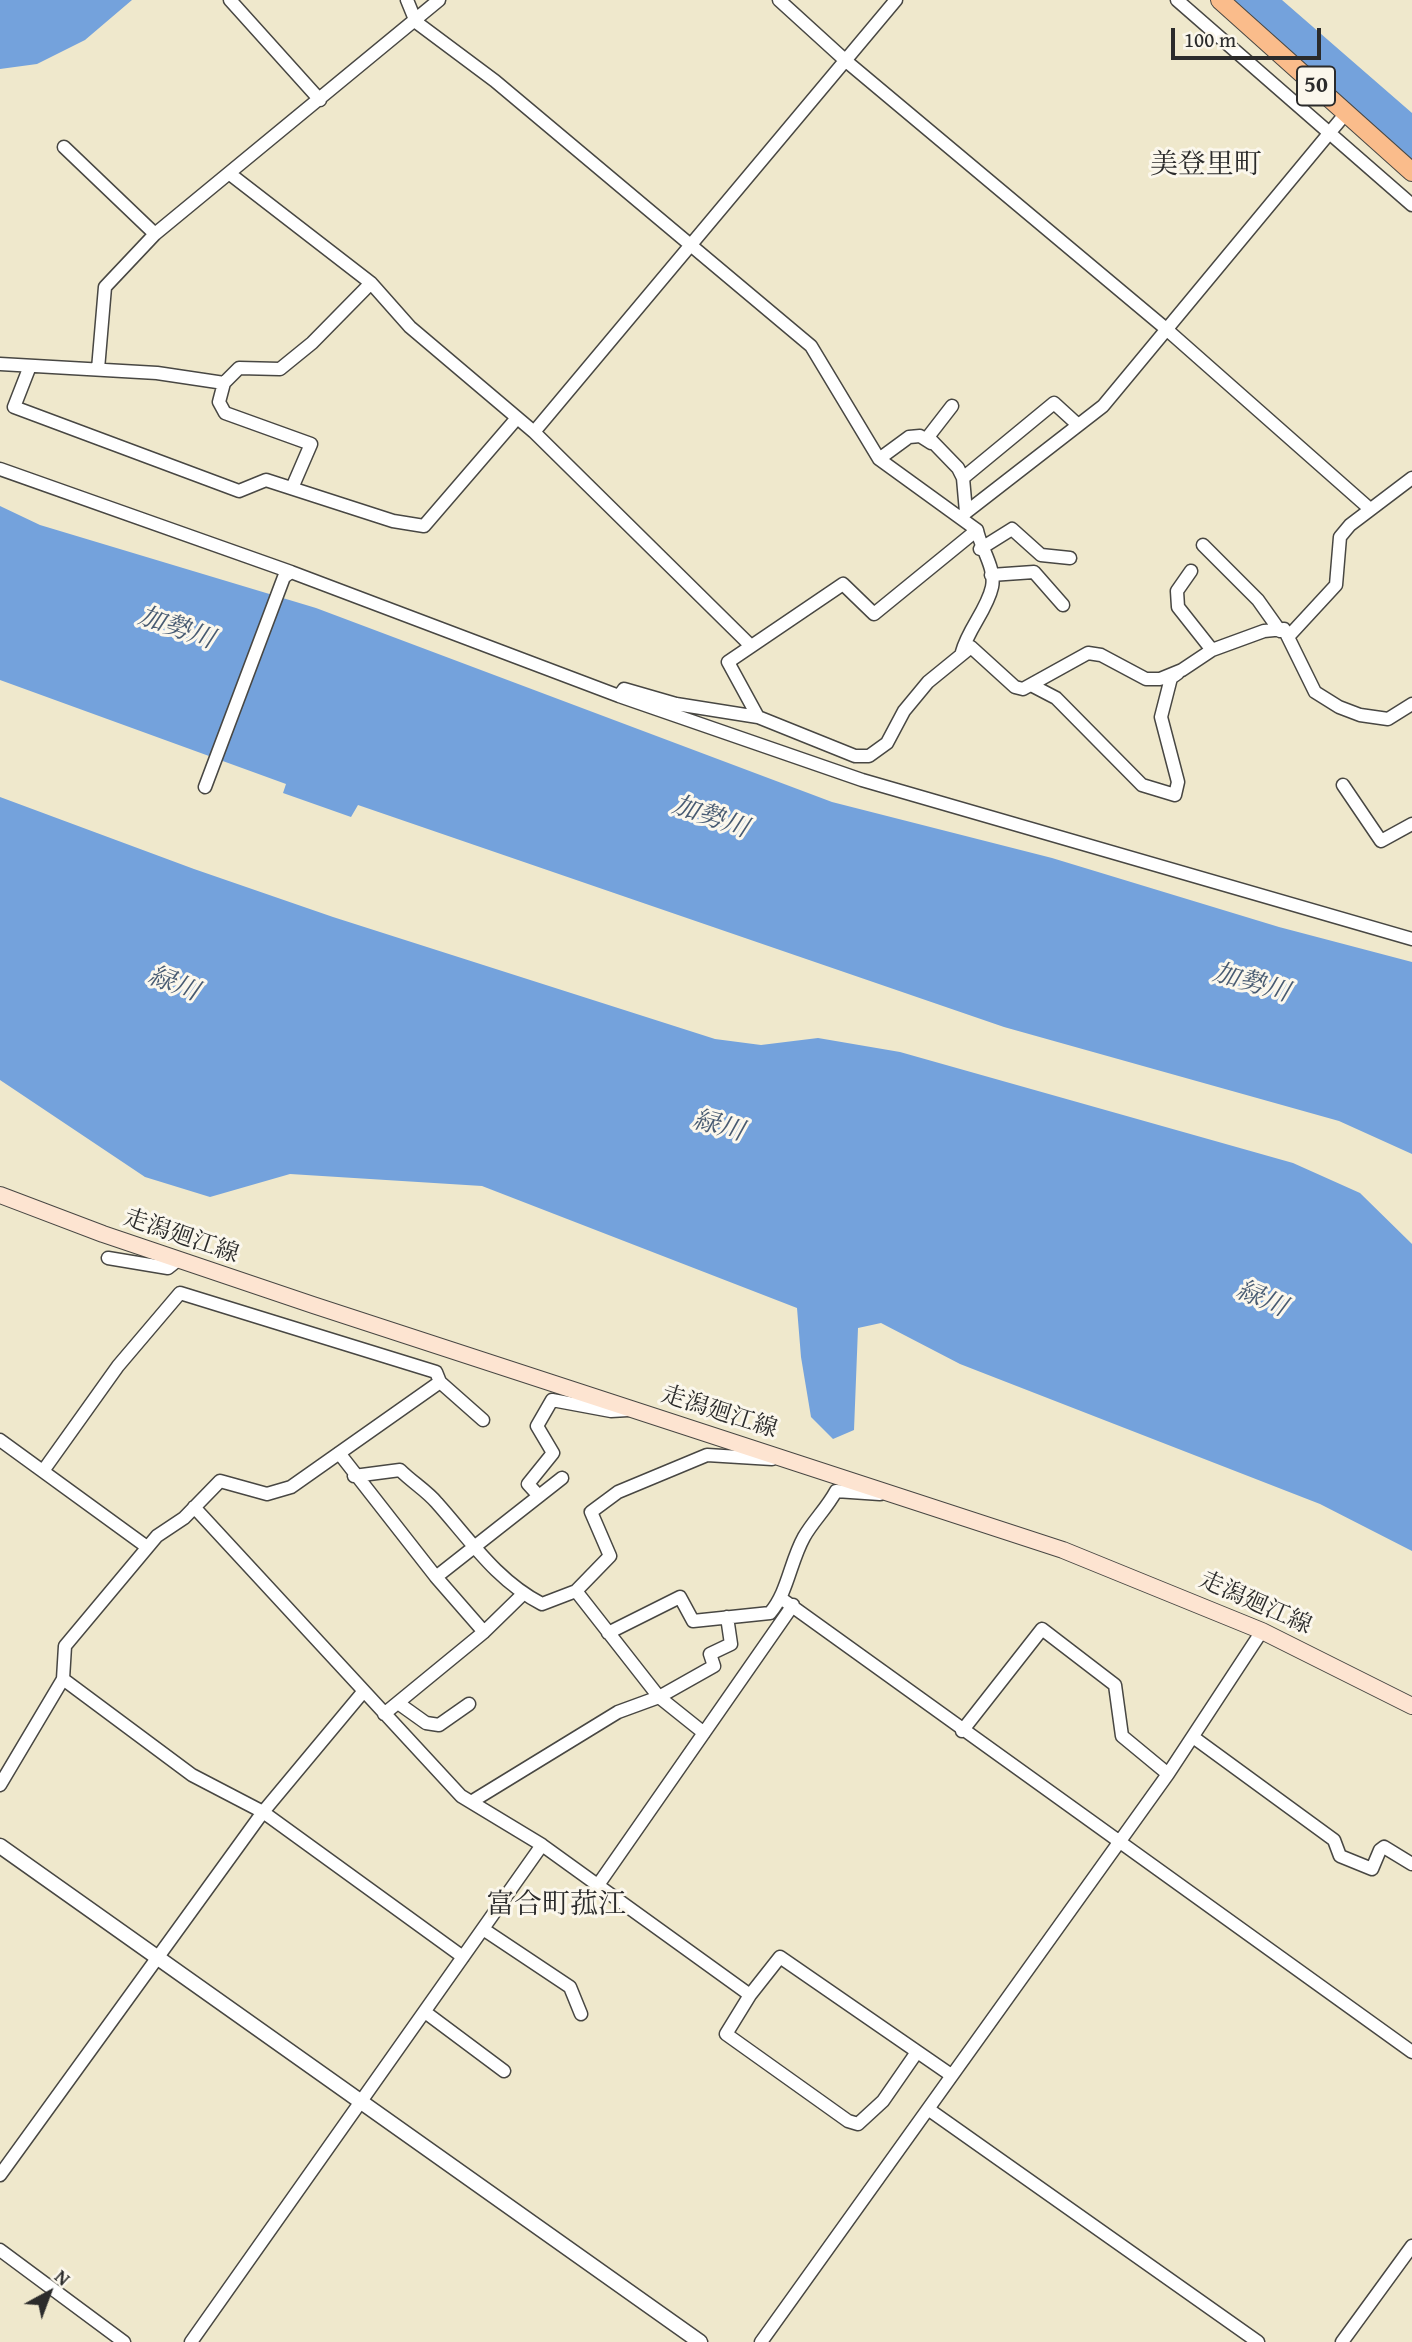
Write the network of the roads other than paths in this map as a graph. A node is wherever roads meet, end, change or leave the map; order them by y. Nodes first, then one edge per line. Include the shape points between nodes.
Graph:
1 (230, 0) edge
2 (407, 0) edge
3 (439, 0) edge
4 (779, 0) edge
5 (896, 0) edge
6 (1177, 0) edge
7 (1220, 0) edge
8 (416, 22) junction
9 (846, 61) junction
10 (320, 100) junction
11 (1346, 113) junction
12 (1330, 131) junction
13 (64, 147) dead end
14 (1412, 172) edge
15 (230, 174) junction
16 (1412, 205) edge
17 (155, 234) junction
18 (692, 246) junction
19 (371, 283) junction
20 (1165, 328) junction
21 (0, 364) edge
22 (30, 366) junction
23 (98, 369) junction
24 (224, 383) junction
25 (952, 406) dead end
26 (517, 418) junction
27 (1077, 424) junction
28 (534, 432) junction
29 (931, 443) junction
30 (878, 459) junction
31 (0, 469) edge
32 (963, 478) junction
33 (1412, 478) edge
34 (292, 488) junction
35 (1370, 509) junction
36 (963, 514) junction
37 (977, 530) junction
38 (1203, 545) dead end
39 (980, 549) junction
40 (1046, 556) junction
41 (1070, 558) dead end
42 (1191, 571) dead end
43 (1034, 572) junction
44 (287, 574) junction
45 (991, 575) junction
46 (1063, 605) dead end
47 (1284, 634) junction
48 (750, 645) junction
49 (1212, 650) junction
50 (962, 652) junction
51 (1182, 670) junction
52 (1033, 686) junction
53 (620, 696) junction
54 (1412, 704) edge
55 (758, 717) junction
56 (1343, 785) dead end
57 (205, 787) dead end
58 (1412, 824) edge
59 (1412, 939) edge
60 (0, 1195) edge
61 (108, 1258) dead end
62 (178, 1260) junction
63 (440, 1382) junction
64 (632, 1409) junction
65 (482, 1420) dead end
66 (0, 1440) edge
67 (339, 1454) junction
68 (791, 1460) junction
69 (43, 1471) junction
70 (355, 1476) junction
71 (562, 1478) dead end
72 (538, 1495) junction
73 (898, 1495) junction
74 (194, 1507) junction
75 (147, 1547) junction
76 (474, 1549) junction
77 (436, 1577) junction
78 (576, 1591) junction
79 (523, 1594) junction
80 (787, 1602) junction
81 (727, 1617) junction
82 (1262, 1631) junction
83 (484, 1632) junction
84 (608, 1633) junction
85 (63, 1679) junction
86 (363, 1692) junction
87 (659, 1697) junction
88 (398, 1703) junction
89 (469, 1704) dead end
90 (1412, 1706) edge
91 (384, 1714) junction
92 (962, 1731) junction
93 (704, 1734) junction
94 (1193, 1737) junction
95 (1168, 1774) junction
96 (0, 1785) edge
97 (471, 1802) junction
98 (263, 1812) junction
99 (1118, 1841) junction
100 (542, 1845) junction
101 (0, 1846) edge
102 (1412, 1864) edge
103 (598, 1885) junction
104 (483, 1929) junction
105 (157, 1957) junction
106 (464, 1957) junction
107 (750, 1995) junction
108 (425, 2012) junction
109 (581, 2014) dead end
110 (917, 2052) junction
111 (1412, 2053) edge
112 (504, 2071) dead end
113 (951, 2076) junction
114 (360, 2101) junction
115 (928, 2109) junction
116 (0, 2175) edge
117 (1412, 2246) edge
118 (0, 2250) edge
119 (124, 2342) edge
120 (191, 2342) edge
121 (700, 2342) edge
122 (761, 2342) edge
123 (1258, 2342) edge
124 (1342, 2342) edge

1 - 10 street
2 - 8 street
3 - 8 street
4 - 9 street
5 - 9 street
6 - 12 street
7 - 11 main road, 50
8 - 10 street
8 - 18 street via 495,80
9 - 18 street
9 - 20 street
10 - 15 street
11 - 12 street
11 - 14 main road, 50
12 - 16 street
12 - 20 street
13 - 17 street
15 - 17 street
15 - 19 street
17 - 23 street via 105,287
18 - 28 street
18 - 30 street via 811,346
19 - 24 street via 280,369 239,368
19 - 26 street via 410,327
20 - 27 street via 1103,406
20 - 35 street
21 - 22 street
22 - 23 street
22 - 34 street via 14,407 239,491 266,480
23 - 24 street
24 - 34 street via 219,402 225,413 311,444
25 - 29 street via 929,437
26 - 28 street
26 - 34 street via 424,526 393,521
27 - 32 street via 1054,404
27 - 36 street
28 - 48 street
29 - 30 street via 919,436 909,438
29 - 32 street
30 - 36 street
31 - 44 street
32 - 36 street
33 - 35 street
35 - 47 street via 1340,537 1336,585
36 - 37 street
37 - 39 street
37 - 48 street via 874,614 843,584
38 - 47 street via 1258,600
39 - 40 street via 1012,529
39 - 45 street via 989,561
40 - 41 street
40 - 43 street
42 - 49 street via 1177,591 1178,607
43 - 45 street
43 - 46 street
44 - 53 street
44 - 57 street
45 - 50 street via 993,586
47 - 49 street via 1264,631
47 - 54 street via 1315,692 1339,707 1388,719
48 - 55 street via 728,662
49 - 51 street
50 - 52 street via 971,647 1015,687
50 - 55 street via 928,682 904,711 887,743 869,756 855,756
51 - 52 street via 1146,679 1088,653
51 - 52 street via 1171,678 1161,717 1178,782 1175,795 1142,785 1056,698
53 - 55 street via 624,689 676,704
53 - 59 street via 862,780
56 - 58 street via 1381,841
60 - 62 main road, 走潟廻江線
61 - 62 street via 168,1268
62 - 64 main road, 走潟廻江線
63 - 65 street
63 - 67 street
63 - 69 street via 436,1372 180,1293 118,1366
64 - 68 main road, 走潟廻江線
64 - 72 street via 611,1411 552,1400 537,1426 553,1453 528,1484
66 - 69 street
67 - 70 street
67 - 74 street via 291,1487 267,1493 220,1481
68 - 73 main road, 走潟廻江線
68 - 78 street via 707,1455 618,1492 591,1512 610,1556
69 - 75 street
70 - 76 street via 400,1470 435,1500
70 - 77 street
71 - 72 street
72 - 76 street
73 - 80 street via 836,1491 805,1536 785,1583
73 - 82 main road, 走潟廻江線 via 1063,1550
74 - 75 street
74 - 86 street
75 - 85 street via 65,1646
76 - 77 street
76 - 79 street
77 - 83 street
78 - 79 street via 542,1604
78 - 84 street
79 - 83 street
80 - 81 street via 770,1613
80 - 92 street
80 - 93 street
81 - 84 street via 693,1621 680,1597
81 - 87 street via 731,1644 710,1654 714,1666
82 - 90 main road, 走潟廻江線
82 - 94 street
83 - 88 street
84 - 87 street
85 - 96 street
85 - 98 street via 192,1775
86 - 91 street
86 - 98 street
87 - 93 street
87 - 97 street via 618,1712
88 - 89 street via 426,1723 439,1725
88 - 91 street
91 - 97 street
92 - 95 street via 1042,1629 1115,1685 1122,1736
92 - 99 street
93 - 103 street
94 - 95 street
94 - 102 street via 1335,1840 1340,1856 1372,1870 1384,1847
95 - 99 street
97 - 100 street
98 - 105 street
98 - 106 street
99 - 111 street
99 - 113 street
100 - 103 street
100 - 104 street
101 - 105 street
103 - 107 street
104 - 106 street
104 - 109 street via 570,1987
105 - 114 street
105 - 116 street
106 - 108 street
107 - 110 street via 779,1957
107 - 110 street via 728,2028 729,2038 848,2121 858,2124 868,2118
108 - 112 street
108 - 114 street
110 - 113 street
113 - 115 street
114 - 120 street
114 - 121 street
115 - 122 street
115 - 123 street
117 - 124 street
118 - 119 street

